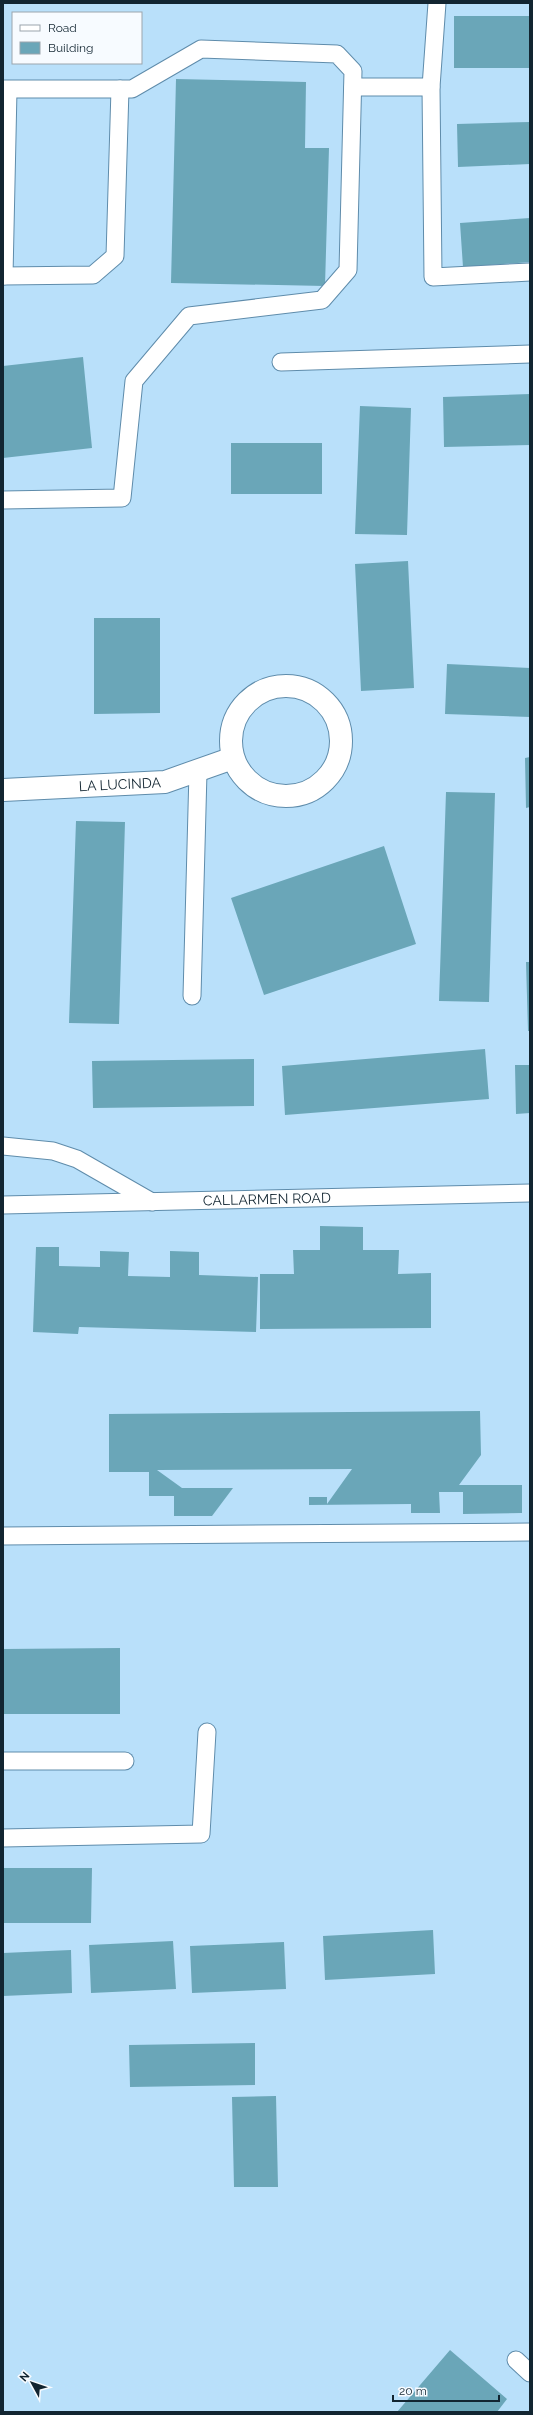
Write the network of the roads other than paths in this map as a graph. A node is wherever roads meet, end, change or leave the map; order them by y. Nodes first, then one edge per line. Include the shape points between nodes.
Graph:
1 (437, 3) edge
2 (352, 87) junction
3 (431, 87) junction
4 (120, 89) junction
5 (6, 90) edge
6 (530, 272) edge
7 (3, 276) edge
8 (530, 354) edge
9 (281, 362) dead end
10 (3, 500) edge
11 (233, 758) junction
12 (198, 772) junction
13 (3, 790) edge
14 (192, 996) dead end
15 (3, 1146) edge
16 (530, 1193) edge
17 (152, 1202) junction
18 (3, 1205) edge
19 (530, 1532) edge
20 (3, 1536) edge
21 (208, 1732) dead end
22 (3, 1760) edge
23 (125, 1762) dead end
24 (3, 1838) edge
25 (516, 2360) dead end
26 (530, 2373) edge

1 - 3 lane
2 - 3 lane
2 - 4 lane via 353,71 336,54 201,49 132,89
2 - 10 lane via 348,270 322,300 189,316 134,381 122,498
3 - 6 lane via 433,277
4 - 5 lane
4 - 7 lane via 115,256 93,276
5 - 7 lane
8 - 9 lane
11 - 11 street via 245,779 261,791 279,797 298,796 316,788 330,775 340,758 342,739 338,720 329,705 305,689 282,686 265,690 250,698 238,712 232,728 230,746
11 - 12 street, LA LUCINDA
12 - 13 street, LA LUCINDA via 165,782
12 - 14 lane
15 - 17 lane via 53,1152 77,1160
16 - 17 lane, CALLARMEN ROAD
17 - 18 lane, CALLARMEN ROAD
19 - 20 lane
21 - 24 lane via 201,1834
22 - 23 lane
25 - 26 lane

